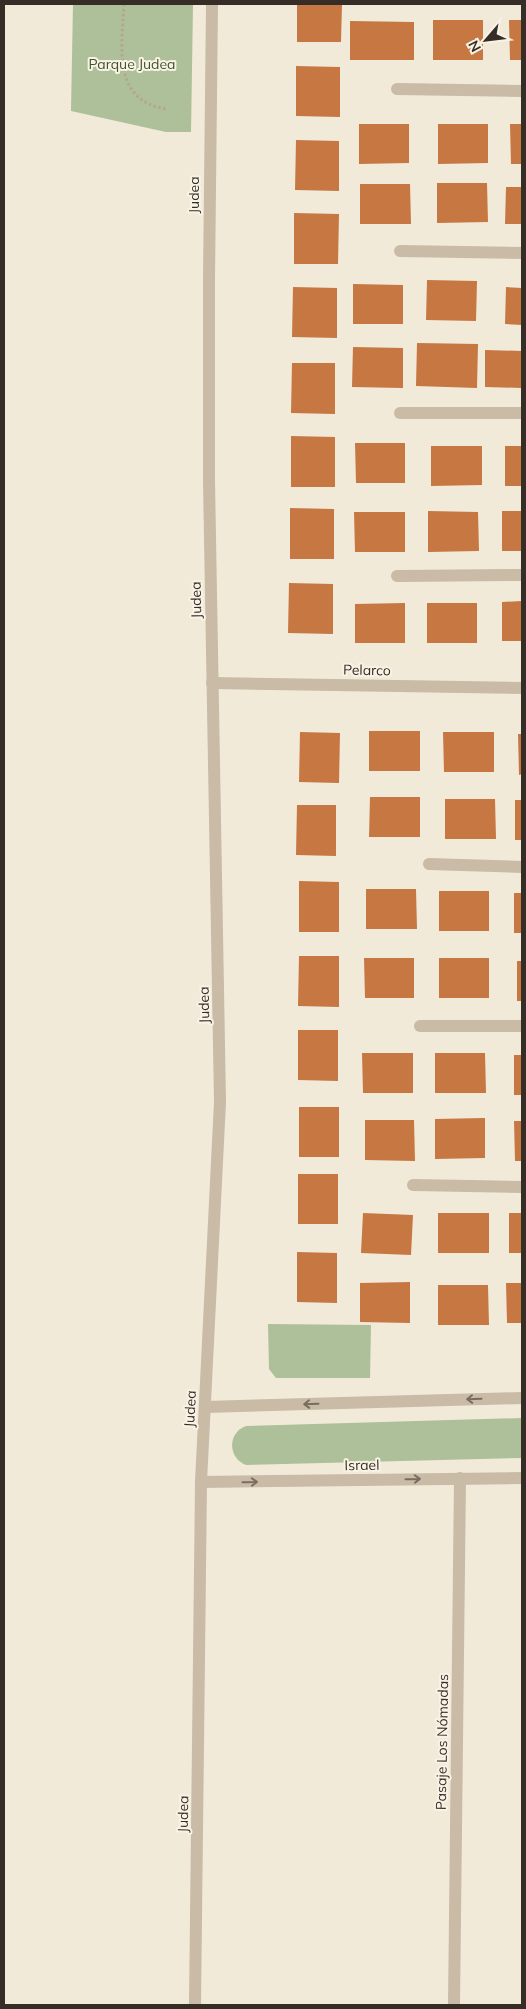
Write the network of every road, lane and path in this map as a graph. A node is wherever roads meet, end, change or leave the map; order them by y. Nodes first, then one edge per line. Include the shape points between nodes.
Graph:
1 (124, 4) edge
2 (212, 4) edge
3 (397, 89) dead end
4 (522, 91) edge
5 (166, 109) dead end
6 (400, 251) dead end
7 (522, 253) edge
8 (400, 413) dead end
9 (522, 413) edge
10 (398, 576) dead end
11 (522, 576) edge
12 (212, 683) junction
13 (522, 688) edge
14 (429, 864) dead end
15 (522, 867) edge
16 (420, 1026) dead end
17 (522, 1026) edge
18 (413, 1186) dead end
19 (522, 1187) edge
20 (522, 1398) edge
21 (205, 1407) junction
22 (460, 1478) junction
23 (522, 1478) edge
24 (201, 1482) junction
25 (195, 2005) edge
26 (454, 2005) edge

1 - 5 path via 122,51 127,82 143,102
2 - 12 street, Judea via 208,279
3 - 4 street
6 - 7 street
8 - 9 street
10 - 11 street
12 - 13 street, Pelarco
12 - 21 street, Judea via 220,1102
14 - 15 street
16 - 17 street
18 - 19 street
20 -> 21 street
21 - 24 street, Judea
22 - 23 street, Israel
24 -> 22 street, Israel
22 - 26 street, Pasaje Los Nómadas
24 - 25 street, Judea

